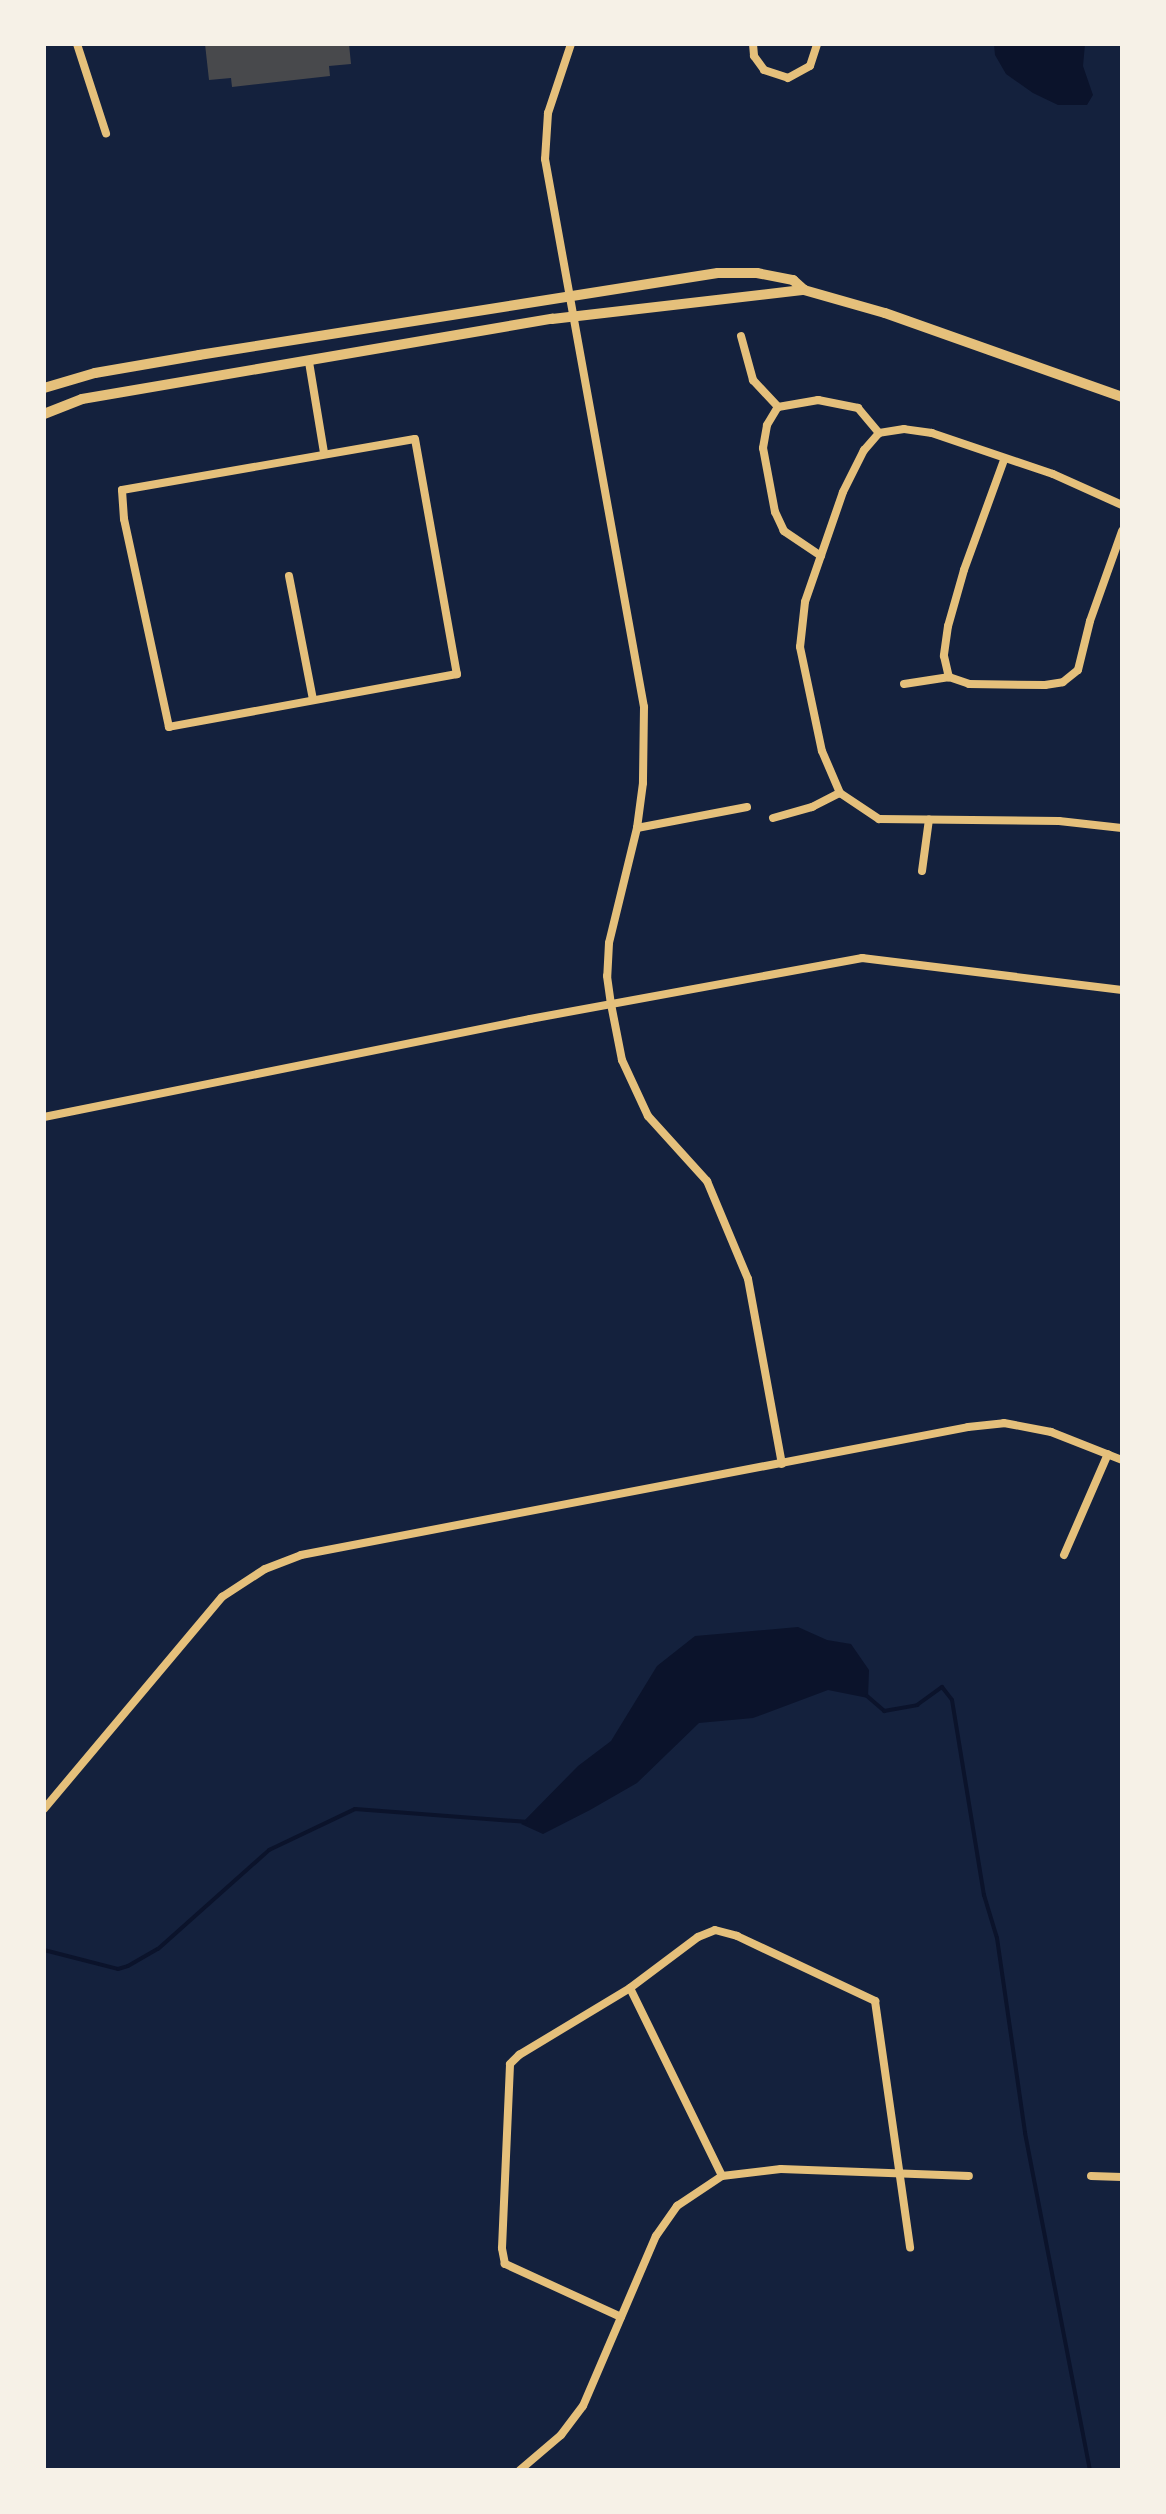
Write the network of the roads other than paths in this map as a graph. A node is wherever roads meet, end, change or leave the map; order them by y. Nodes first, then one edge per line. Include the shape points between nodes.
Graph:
1 (77, 44) edge
2 (571, 44) edge
3 (753, 44) edge
4 (817, 44) edge
5 (106, 133) dead end
6 (804, 290) junction
7 (571, 294) junction
8 (574, 316) junction
9 (741, 336) dead end
10 (309, 362) junction
11 (44, 388) edge
12 (1122, 397) edge
13 (778, 407) junction
14 (44, 414) edge
15 (879, 433) junction
16 (324, 453) junction
17 (1004, 460) junction
18 (1122, 505) edge
19 (1122, 531) edge
20 (821, 556) junction
21 (289, 576) dead end
22 (949, 677) junction
23 (904, 684) dead end
24 (313, 700) junction
25 (840, 793) junction
26 (747, 807) dead end
27 (773, 818) dead end
28 (929, 819) junction
29 (637, 828) junction
30 (1122, 828) edge
31 (922, 871) dead end
32 (1122, 990) edge
33 (611, 1004) junction
34 (44, 1117) edge
35 (1108, 1454) junction
36 (1122, 1460) edge
37 (782, 1464) junction
38 (1064, 1555) dead end
39 (44, 1809) edge
40 (630, 1988) junction
41 (900, 2171) junction
42 (722, 2176) junction
43 (969, 2176) dead end
44 (1091, 2176) dead end
45 (1122, 2177) edge
46 (910, 2248) dead end
47 (621, 2317) junction
48 (520, 2470) edge

1 - 5 street
2 - 7 street via 548,113 545,159
3 - 4 street via 764,70 788,78 810,66
6 - 7 street via 793,280 718,273
6 - 8 street
6 - 12 street via 885,313
7 - 8 street
7 - 11 street via 107,371
8 - 10 street
8 - 29 street via 644,707
9 - 13 street via 753,380
10 - 14 street via 82,399
10 - 16 street
13 - 15 street via 818,400 858,408
13 - 20 street via 767,425 763,448 775,512 784,531
15 - 17 street via 932,433
15 - 20 street via 843,492
16 - 24 street via 415,439 457,674
16 - 24 street via 122,490 169,727
17 - 18 street via 1053,474
17 - 22 street via 948,626 944,656
19 - 22 street via 1078,670 1063,682 1045,685 969,684
20 - 25 street via 805,602 800,647 822,751
21 - 24 street
22 - 23 street
25 - 27 street
25 - 28 street via 879,819
26 - 29 street
28 - 30 street via 1059,821
28 - 31 street
29 - 33 street via 609,943
32 - 33 street via 862,958
33 - 34 street
33 - 37 street via 619,1051 641,1103 707,1181 748,1279
35 - 36 street
35 - 37 street via 1051,1432 1004,1423
35 - 38 street
37 - 39 street via 301,1555 265,1569 222,1597
40 - 41 street via 715,1930 875,2001
40 - 42 street
40 - 47 street via 510,2064 502,2248 505,2264 519,2273
41 - 42 street via 781,2169
41 - 43 street
41 - 46 street
42 - 47 street via 677,2206 656,2236
44 - 45 street
47 - 48 street via 583,2406 561,2435

